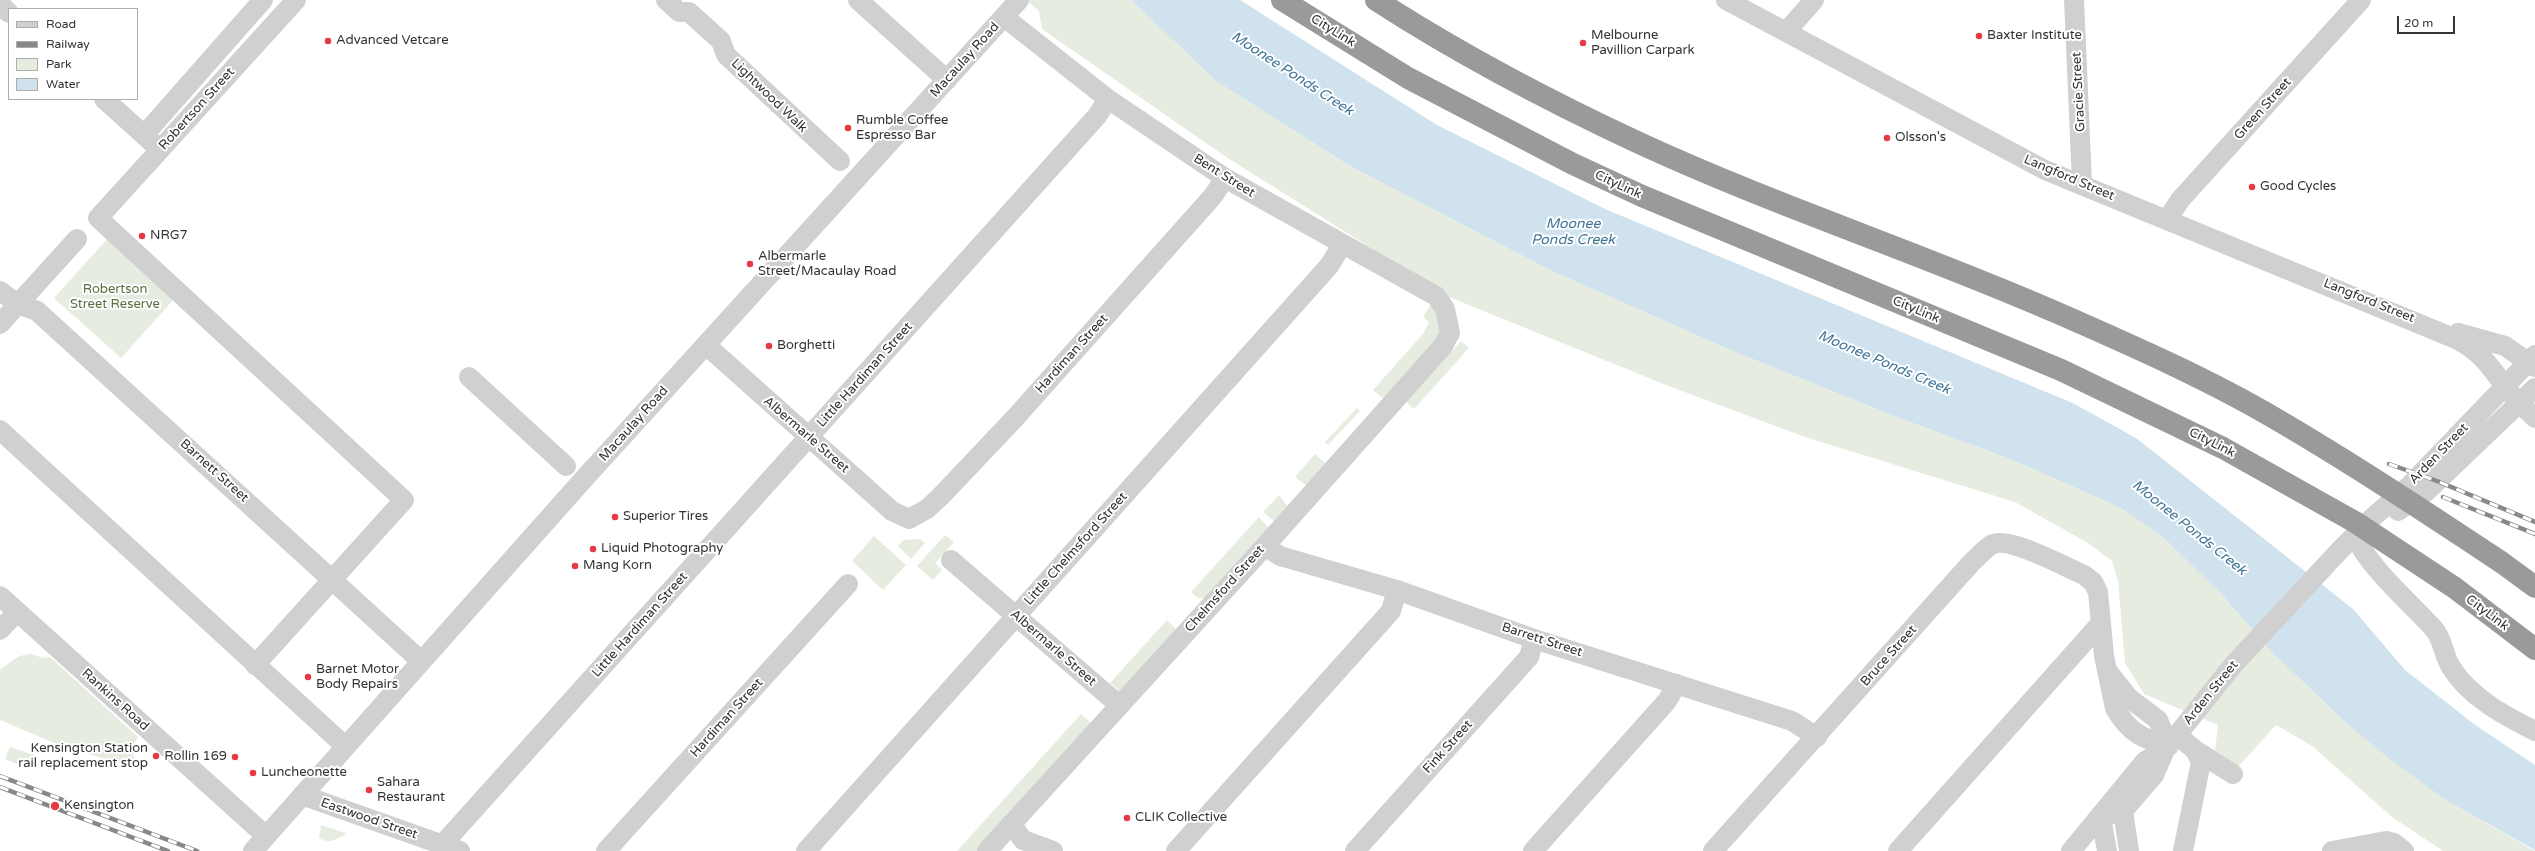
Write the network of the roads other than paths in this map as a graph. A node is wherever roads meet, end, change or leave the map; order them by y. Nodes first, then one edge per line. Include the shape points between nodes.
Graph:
1 (263, 0) edge
2 (296, 0) edge
3 (666, 0) edge
4 (858, 0) edge
5 (1020, 0) edge
6 (1282, 0) edge
7 (1376, 0) edge
8 (1726, 0) edge
9 (1814, 0) edge
10 (2074, 0) edge
11 (2361, 0) edge
12 (0, 4) edge
13 (8, 12) edge
14 (1004, 17) junction
15 (1786, 32) junction
16 (947, 80) junction
17 (1108, 99) junction
18 (105, 100) edge
19 (144, 135) junction
20 (160, 149) junction
21 (840, 162) dead end
22 (1224, 178) junction
23 (2082, 183) junction
24 (2167, 220) junction
25 (77, 239) dead end
26 (1342, 245) junction
27 (0, 291) edge
28 (9, 306) edge
29 (1449, 320) joint
30 (0, 324) edge
31 (2427, 325) junction
32 (706, 345) junction
33 (2533, 361) edge
34 (469, 377) dead end
35 (2505, 387) junction
36 (2535, 388) edge
37 (2520, 403) junction
38 (2535, 418) edge
39 (0, 430) edge
40 (808, 438) junction
41 (566, 466) dead end
42 (909, 519) joint
43 (2348, 544) junction
44 (1265, 546) junction
45 (951, 560) dead end
46 (332, 578) junction
47 (848, 584) dead end
48 (2535, 587) edge
49 (1397, 590) junction
50 (0, 596) edge
51 (17, 612) junction
52 (1016, 616) junction
53 (2102, 623) junction
54 (0, 630) edge
55 (1534, 639) junction
56 (2535, 649) edge
57 (421, 661) junction
58 (255, 665) junction
59 (1677, 684) junction
60 (1119, 705) junction
61 (2535, 731) edge
62 (1818, 737) junction
63 (2170, 744) junction
64 (345, 746) junction
65 (2195, 750) junction
66 (2233, 774) dead end
67 (302, 795) junction
68 (2112, 810) junction
69 (1011, 824) junction
70 (266, 836) junction
71 (451, 848) edge
72 (253, 851) edge
73 (606, 851) edge
74 (806, 851) edge
75 (987, 851) edge
76 (1053, 851) edge
77 (1176, 851) edge
78 (1355, 851) edge
79 (1533, 851) edge
80 (1713, 851) edge
81 (1898, 851) edge
82 (2071, 851) edge
83 (2107, 851) edge
84 (2129, 851) edge
85 (2183, 851) edge
86 (2332, 851) edge
87 (2404, 851) edge

1 - 19 street, Robertson Street
2 - 20 street, Robertson Street
3 - 21 street, Lightwood Walk via 680,12 689,12 721,40 726,55
4 - 16 street
5 - 14 street, Macaulay Road
6 - 56 highway, CityLink, bridge via 1408,78 1573,164 1642,196 2061,370 2223,448 2361,527 2455,588
7 - 48 highway, bridge via 1540,94 1639,143 2058,314 2169,364 2274,418 2345,461 2501,562
8 - 15 street, Langford Street
9 - 15 street
10 - 23 street, Gracie Street
11 - 24 street, Green Street via 2180,200
12 - 13 street
14 - 16 street, Macaulay Road
14 - 17 street, Bent Street
15 - 23 street, Langford Street via 2045,170
16 - 32 street, Macaulay Road
17 - 22 street, Bent Street
17 - 40 street, Little Hardiman Street via 1091,122
18 - 19 street
19 - 20 street
20 - 46 street, Robertson Street via 98,218 404,500
22 - 26 street, Bent Street
22 - 42 street, Hardiman Street via 1213,196 1014,419 940,497 927,509
23 - 24 street, Langford Street
24 - 31 street, Langford Street
25 - 28 street
26 - 29 street, Bent Street via 1436,296 1446,308
26 - 52 street, Little Chelmsford Street via 1329,266
27 - 28 street, Barnett Street
28 - 30 street
28 - 46 street, Barnett Street via 37,310
29 - 44 street, Chelmsford Street via 1450,333 1443,346
31 - 33 street, Langford Street via 2505,346
31 - 35 street, Langford Street via 2473,349 2489,362
32 - 40 street, Albermarle Street
32 - 57 street, Macaulay Road
33 - 35 street, Arden Street
34 - 41 street
35 - 37 street, Langford Street
35 - 43 street, Arden Street via 2410,485
36 - 37 street, Arden Street
37 - 38 street, Langford Street
37 - 43 street, Arden Street via 2427,491
39 - 58 street
40 - 42 street, Albermarle Street via 892,511
40 - 71 street, Little Hardiman Street
43 - 61 street via 2373,566 2440,637 2451,667 2470,690 2511,719
43 - 63 street, Arden Street via 2234,664
44 - 49 street, Barrett Street via 1280,556
44 - 60 street, Chelmsford Street
45 - 52 street, Albermarle Street
46 - 57 street, Barnett Street
46 - 58 street
47 - 73 street, Hardiman Street
49 - 55 street, Barrett Street
49 - 77 street via 1391,611
50 - 51 street, Rankins Road
51 - 54 street
51 - 70 street, Rankins Road
52 - 60 street, Albermarle Street
52 - 74 street, Little Chelmsford Street
53 - 62 street, Bruce Street via 2098,592 2093,582 2084,575 2016,545 2003,542 1994,544 1972,562
53 - 63 street via 2107,668 2123,692 2158,720
53 - 81 street
55 - 59 street, Barrett Street
55 - 78 street, Fink Street via 1529,657
57 - 64 street, Macaulay Road
58 - 64 street
59 - 62 street, Barrett Street via 1792,720
59 - 79 street via 1667,701
60 - 69 street, Chelmsford Street
62 - 80 street, Bruce Street
63 - 65 street
63 - 68 street, Arden Street via 2154,775
64 - 67 street, Macaulay Road
65 - 66 street
65 - 85 street via 2201,758 2201,765
67 - 70 street, Macaulay Road
67 - 71 street, Eastwood Street
68 - 82 street, Arden Street
68 - 83 street
68 - 84 street
69 - 75 street, Chelmsford Street
69 - 76 street via 1023,840
70 - 72 street, Macaulay Road
86 - 87 street via 2386,840

